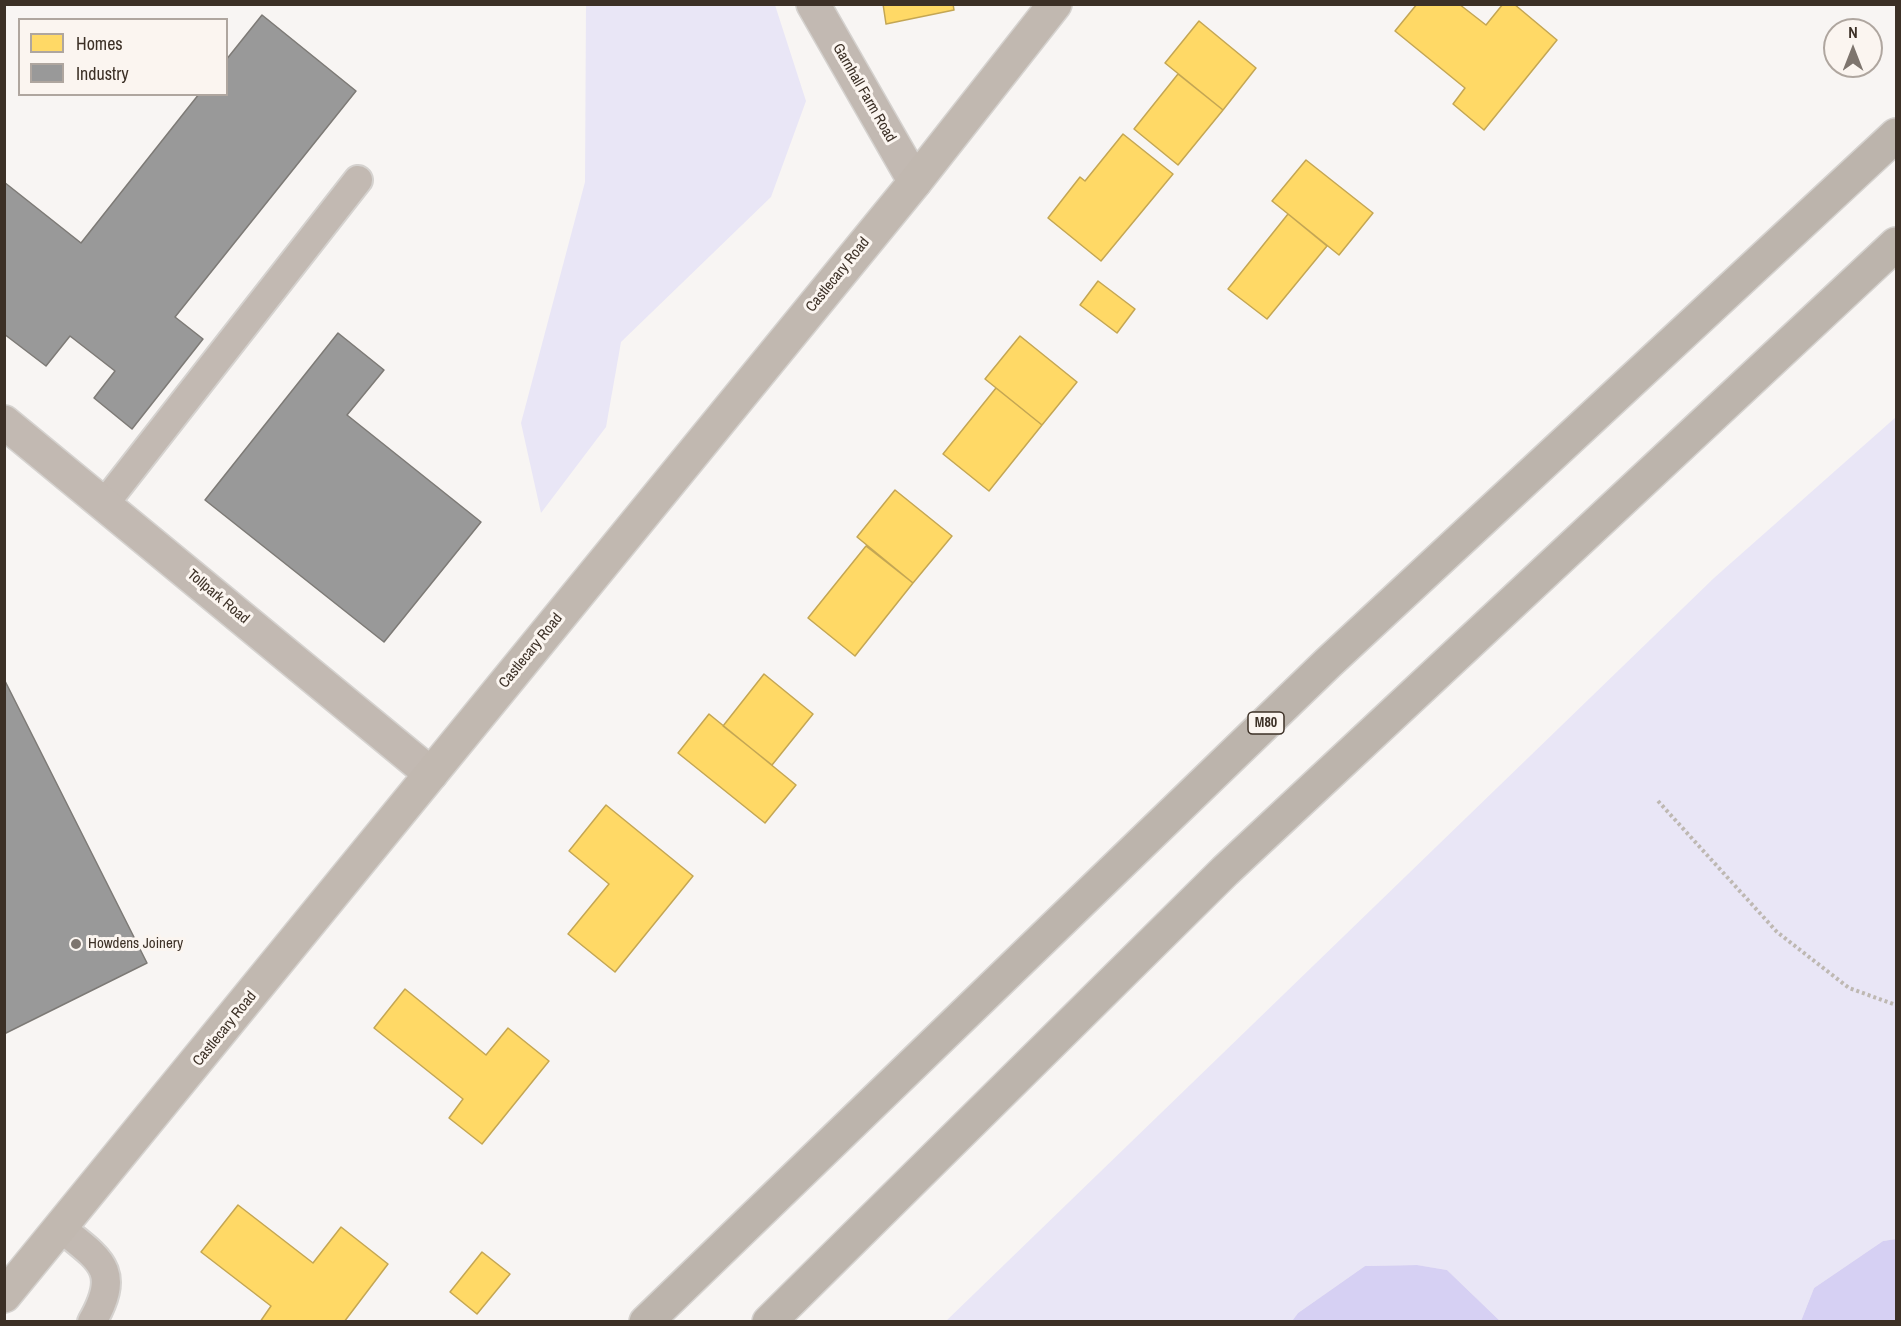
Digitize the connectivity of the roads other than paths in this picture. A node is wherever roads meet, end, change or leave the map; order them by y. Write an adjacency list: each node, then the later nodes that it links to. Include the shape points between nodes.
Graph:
1 (813, 4): 5 (street, Garnhall Farm Road)
2 (1055, 4): 5 (main road, Castlecary Road)
3 (1896, 135): 13 (highway, M80, via 1328,663)
4 (358, 180): 8 (lane)
5 (915, 182): 9 (main road, Castlecary Road)
6 (1896, 244): 14 (highway, via 1225,871)
7 (4, 422): 8 (street, Tollpark Road)
8 (105, 503): 9 (street, Tollpark Road)
9 (431, 774): 10 (main road, Castlecary Road)
10 (62, 1229): 11 (main road, Castlecary Road); 12 (lane, via 104,1266 105,1300)
11 (4, 1296)
12 (92, 1322)
13 (646, 1322)
14 (769, 1322)

